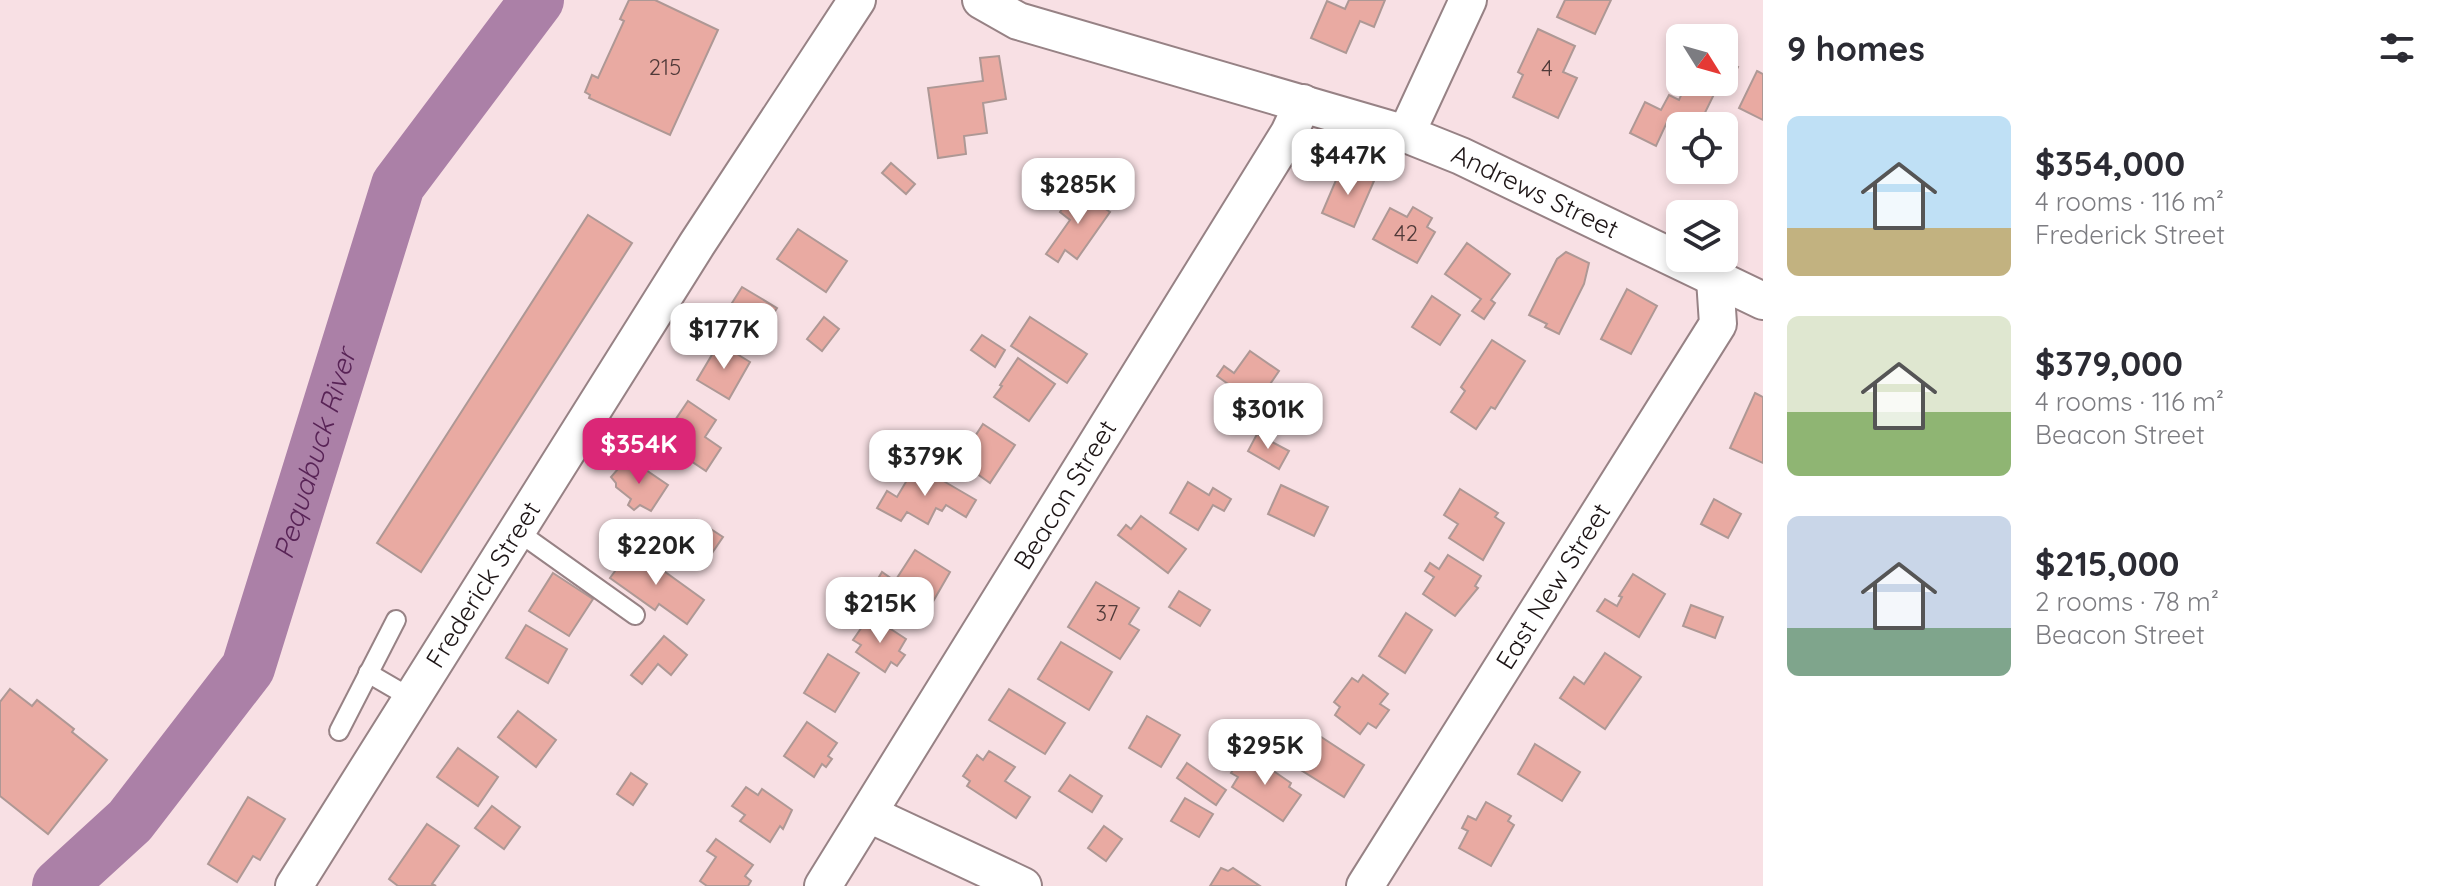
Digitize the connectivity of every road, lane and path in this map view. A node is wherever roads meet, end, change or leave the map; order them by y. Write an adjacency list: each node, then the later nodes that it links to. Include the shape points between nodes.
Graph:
1 (857, 0): 8 (street, Frederick Street)
2 (981, 0): 4 (street, Andrews Street, via 1018,21)
3 (1468, 0): 5 (street)
4 (1303, 103): 5 (street, Andrews Street); 14 (street, Beacon Street)
5 (1406, 134): 6 (street, Andrews Street)
6 (1715, 279): 7 (street, Andrews Street); 18 (street, East New Street, via 1718,324)
7 (1763, 301)
8 (517, 531): 9 (lane); 12 (street, Frederick Street)
9 (635, 615)
10 (396, 620): 11 (lane)
11 (368, 673): 12 (lane); 13 (lane)
12 (411, 698): 15 (street, Frederick Street)
13 (339, 731)
14 (869, 814): 16 (street, Beacon Street); 17 (street)
15 (294, 886)
16 (823, 886)
17 (1023, 886)
18 (1365, 886)

